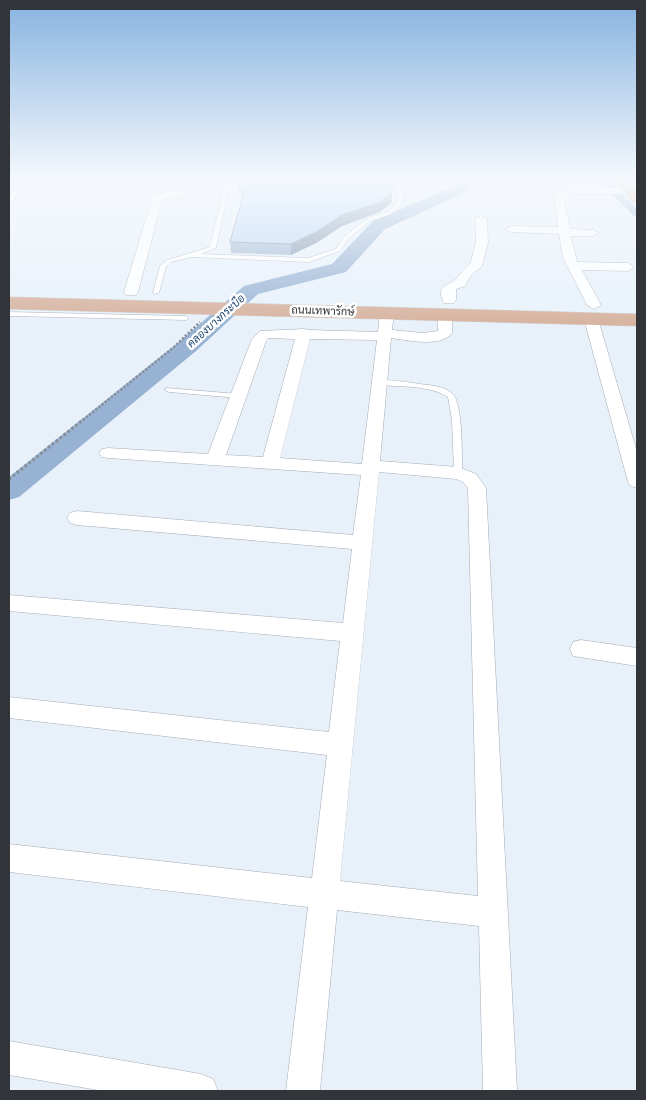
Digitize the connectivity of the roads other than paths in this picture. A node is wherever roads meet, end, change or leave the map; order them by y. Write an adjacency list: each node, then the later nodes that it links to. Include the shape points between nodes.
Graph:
1 (149, 229): 12 (street)
2 (217, 229): 8 (lane, via 213,248)
3 (357, 229): 8 (lane, via 338,250 299,261)
4 (481, 229): 17 (street, via 482,243 476,266 460,282 449,287)
5 (520, 229): 6 (street)
6 (565, 231): 7 (street); 9 (street)
7 (593, 233)
8 (192, 255): 13 (lane, via 169,261 163,266)
9 (573, 266): 10 (street); 18 (street)
10 (628, 267)
11 (9, 289): 12 (main road, ถนนเทพารักษ์)
12 (132, 292): 13 (main road, ถนนเทพารักษ์)
13 (156, 293): 15 (main road, ถนนเทพารักษ์, via 232,295)
14 (9, 303): 19 (main road, ถนนเทพารักษ์)
15 (261, 303): 17 (main road, ถนนเทพารักษ์); 19 (main road, ถนนเทพารักษ์); 22 (main road, ถนนเทพารักษ์)
16 (637, 306): 18 (main road, ถนนเทพารักษ์)
17 (447, 307): 18 (main road, ถนนเทพารักษ์); 22 (main road, ถนนเทพารักษ์)
18 (592, 312): 21 (main road, ถนนเทพารักษ์); 27 (street)
19 (184, 313): 20 (lane)
20 (9, 314)
21 (637, 320)
22 (384, 327): 23 (street); 24 (street)
23 (304, 334): 26 (street, via 265,334 259,339); 30 (street)
24 (379, 383): 31 (street); 32 (lane, via 435,389 452,397)
25 (168, 390): 26 (lane)
26 (238, 396): 29 (street)
27 (632, 445): 33 (street)
28 (108, 453): 29 (street)
29 (215, 460): 30 (street)
30 (270, 464): 31 (street)
31 (371, 468): 32 (street); 35 (street)
32 (458, 473): 44 (street, via 468,476 477,488)
33 (637, 482)
34 (77, 518): 35 (street)
35 (363, 543): 37 (street)
36 (9, 603): 37 (street)
37 (353, 633): 41 (street)
38 (581, 649): 39 (street)
39 (637, 657)
40 (9, 707): 41 (street)
41 (341, 745): 43 (street)
42 (9, 858): 43 (street)
43 (325, 895): 44 (street); 47 (street)
44 (493, 913): 48 (street)
45 (9, 1058): 46 (street)
46 (201, 1091)
47 (304, 1091)
48 (500, 1091)

